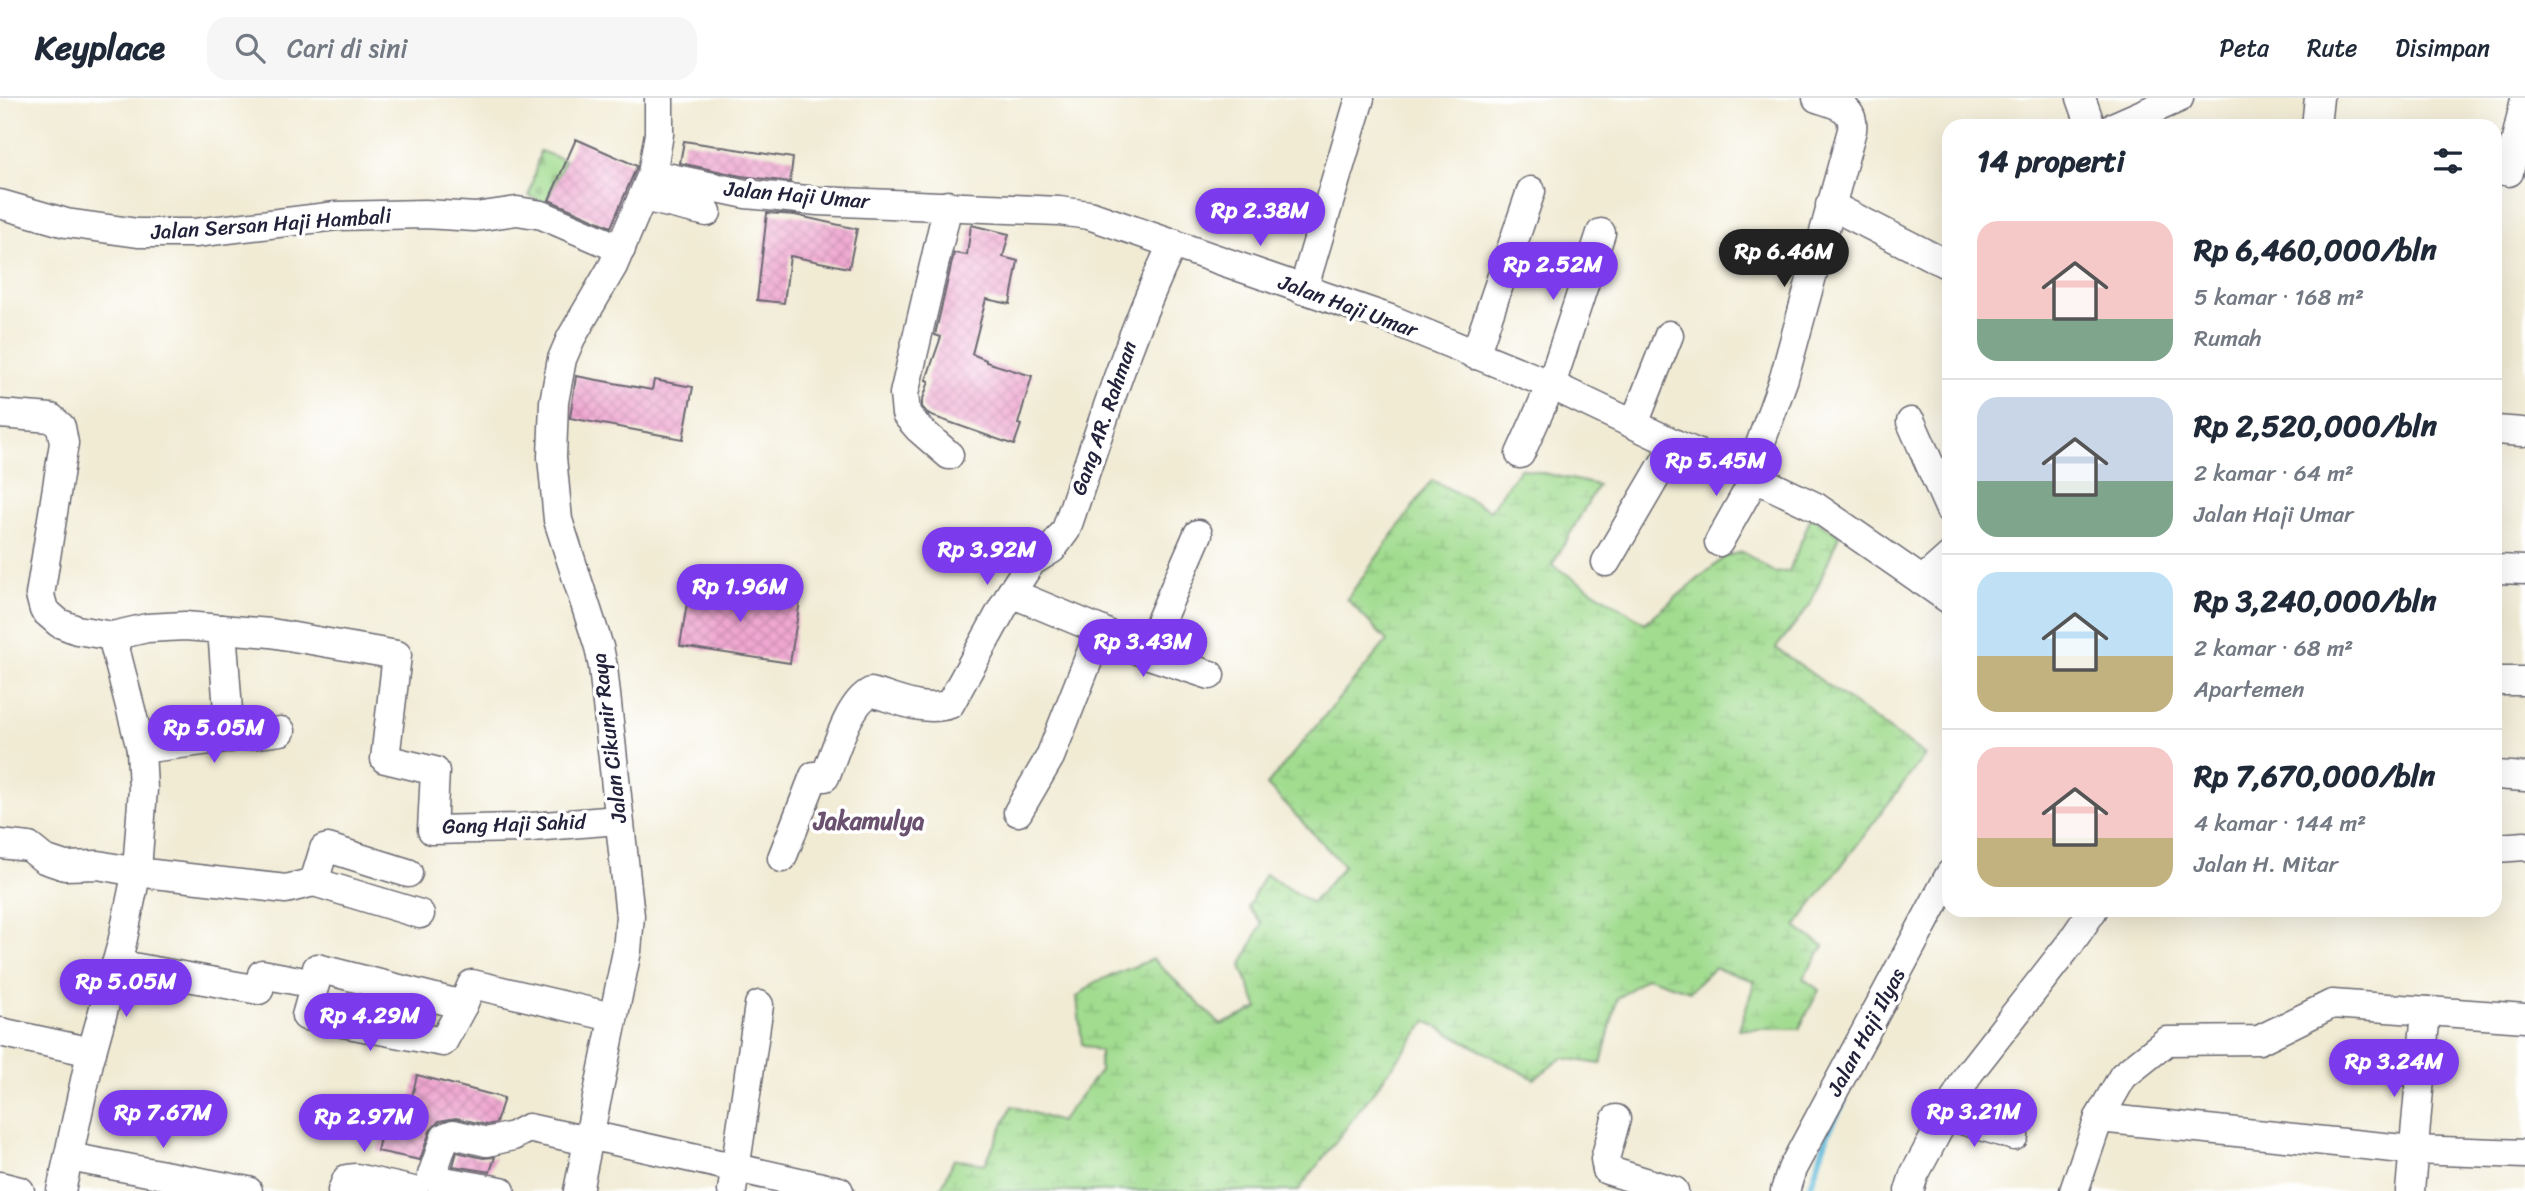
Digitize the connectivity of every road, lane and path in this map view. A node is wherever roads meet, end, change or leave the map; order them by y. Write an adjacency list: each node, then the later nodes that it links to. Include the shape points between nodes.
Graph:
1 (659, 98): 12 (street, Jalan Cikunir Raya, via 659,134)
2 (1360, 98): 22 (street)
3 (1817, 98): 16 (street, via 1849,111 1853,120)
4 (2081, 98): 8 (street)
5 (2179, 98): 9 (street)
6 (2319, 98): 10 (street)
7 (2525, 100): 11 (street)
8 (2088, 119)
9 (2131, 119)
10 (2317, 119)
11 (2510, 172)
12 (647, 185): 15 (street, Jalan Haji Umar, via 746,194 826,210); 17 (street); 20 (street, Jalan Cikunir Raya)
13 (1531, 191): 24 (street)
14 (0, 204): 20 (street, Jalan Sersan Haji Hambali, via 66,223 149,233 195,233 336,215 475,218 517,211 542,215)
15 (948, 205): 19 (street, Jalan Haji Umar, via 1089,215); 31 (street, via 904,394 906,414)
16 (1830, 205): 21 (street); 32 (street, via 1814,274)
17 (707, 212)
18 (1601, 233): 25 (street)
19 (1173, 243): 22 (street, Jalan Haji Umar); 41 (street, Gang AR. Rahman, via 1138,322 1066,530 1052,549 1031,562)
20 (621, 249): 56 (street, Jalan Cikunir Raya, via 562,359 554,402 552,457 558,520 603,667)
21 (1942, 262)
22 (1303, 290): 24 (street, Jalan Haji Umar, via 1390,319)
23 (1669, 335): 28 (street)
24 (1475, 355): 25 (street, Jalan Haji Umar)
25 (1551, 385): 28 (street, Jalan Haji Umar); 30 (street)
26 (0, 414): 45 (street, via 51,418 61,427 64,443 40,595 44,610 59,623)
27 (1910, 422): 33 (street)
28 (1634, 424): 29 (street, Jalan Haji Umar)
29 (1675, 444): 32 (street, Jalan Haji Umar); 36 (street)
30 (1520, 454)
31 (949, 455)
32 (1752, 477): 35 (street); 40 (street, Jalan Haji Umar, via 1816,508)
33 (1942, 492)
34 (1198, 534): 46 (street)
35 (1719, 542)
36 (1606, 562)
37 (1942, 563): 40 (street)
38 (2502, 569): 39 (street)
39 (2525, 570)
40 (1922, 581): 42 (street, Jalan Haji Umar)
41 (1012, 593): 44 (street); 60 (street, Gang AR. Rahman, via 950,704 927,708 871,692 863,696 849,717 825,776 814,776)
42 (1942, 595)
43 (222, 629): 45 (street, via 147,628); 51 (street); 56 (street, Gang Haji Sahid, via 397,655 385,759 435,771 432,830)
44 (1100, 629): 46 (street); 55 (street, via 1050,757)
45 (112, 636): 52 (street)
46 (1146, 654): 47 (street)
47 (1210, 675)
48 (2502, 681): 49 (street)
49 (2525, 681)
50 (281, 731): 51 (street)
51 (230, 738): 52 (street)
52 (141, 749): 61 (street, via 143,789)
53 (2502, 775): 54 (street)
54 (2525, 777)
55 (1018, 812)
56 (618, 820): 72 (street, Jalan Cikunir Raya, via 630,916)
57 (0, 844): 61 (street, via 29,847 57,865 98,865)
58 (2525, 846): 59 (street)
59 (2502, 848)
60 (782, 858)
61 (136, 872): 63 (street, via 286,889); 67 (street)
62 (408, 873): 63 (street, via 328,848 321,854)
63 (314, 882): 65 (street)
64 (1942, 889): 95 (street, Jalan Haji Ilyas, via 1792,1169)
65 (420, 914)
66 (2088, 917): 76 (street, via 1969,1073)
67 (116, 964): 68 (street, via 259,990 262,974); 75 (street)
68 (315, 984): 69 (street, via 317,968); 69 (street, via 306,1016 443,1042)
69 (463, 1005): 72 (street, via 472,984)
70 (759, 1005): 84 (street)
71 (2426, 1011): 73 (street); 77 (street, via 2333,1004 2259,1040 2167,1041 2123,1076); 81 (street)
72 (612, 1017): 80 (street, Jalan Cikunir Raya)
73 (2525, 1018)
74 (0, 1032): 75 (street)
75 (92, 1052): 83 (street)
76 (1947, 1115): 79 (street); 96 (street)
77 (2099, 1118): 81 (street); 97 (street)
78 (1616, 1119): 94 (street, via 1605,1159 1607,1170)
79 (2014, 1136)
80 (588, 1138): 84 (street); 91 (street, via 528,1128 487,1142 453,1134 445,1137 432,1175 438,1180); 92 (street, Jalan Cikunir Raya)
81 (2413, 1150): 82 (street); 98 (street)
82 (2525, 1154)
83 (69, 1157): 87 (street); 88 (street)
84 (734, 1179): 93 (street)
85 (0, 1186): 86 (street)
86 (20, 1191)
87 (61, 1191)
88 (248, 1191)
89 (342, 1191): 90 (street, via 347,1179 356,1178)
90 (414, 1191)
91 (502, 1191)
92 (578, 1191)
93 (839, 1191)
94 (1674, 1191)
95 (1785, 1191)
96 (1909, 1191)
97 (2074, 1191)
98 (2410, 1191)

